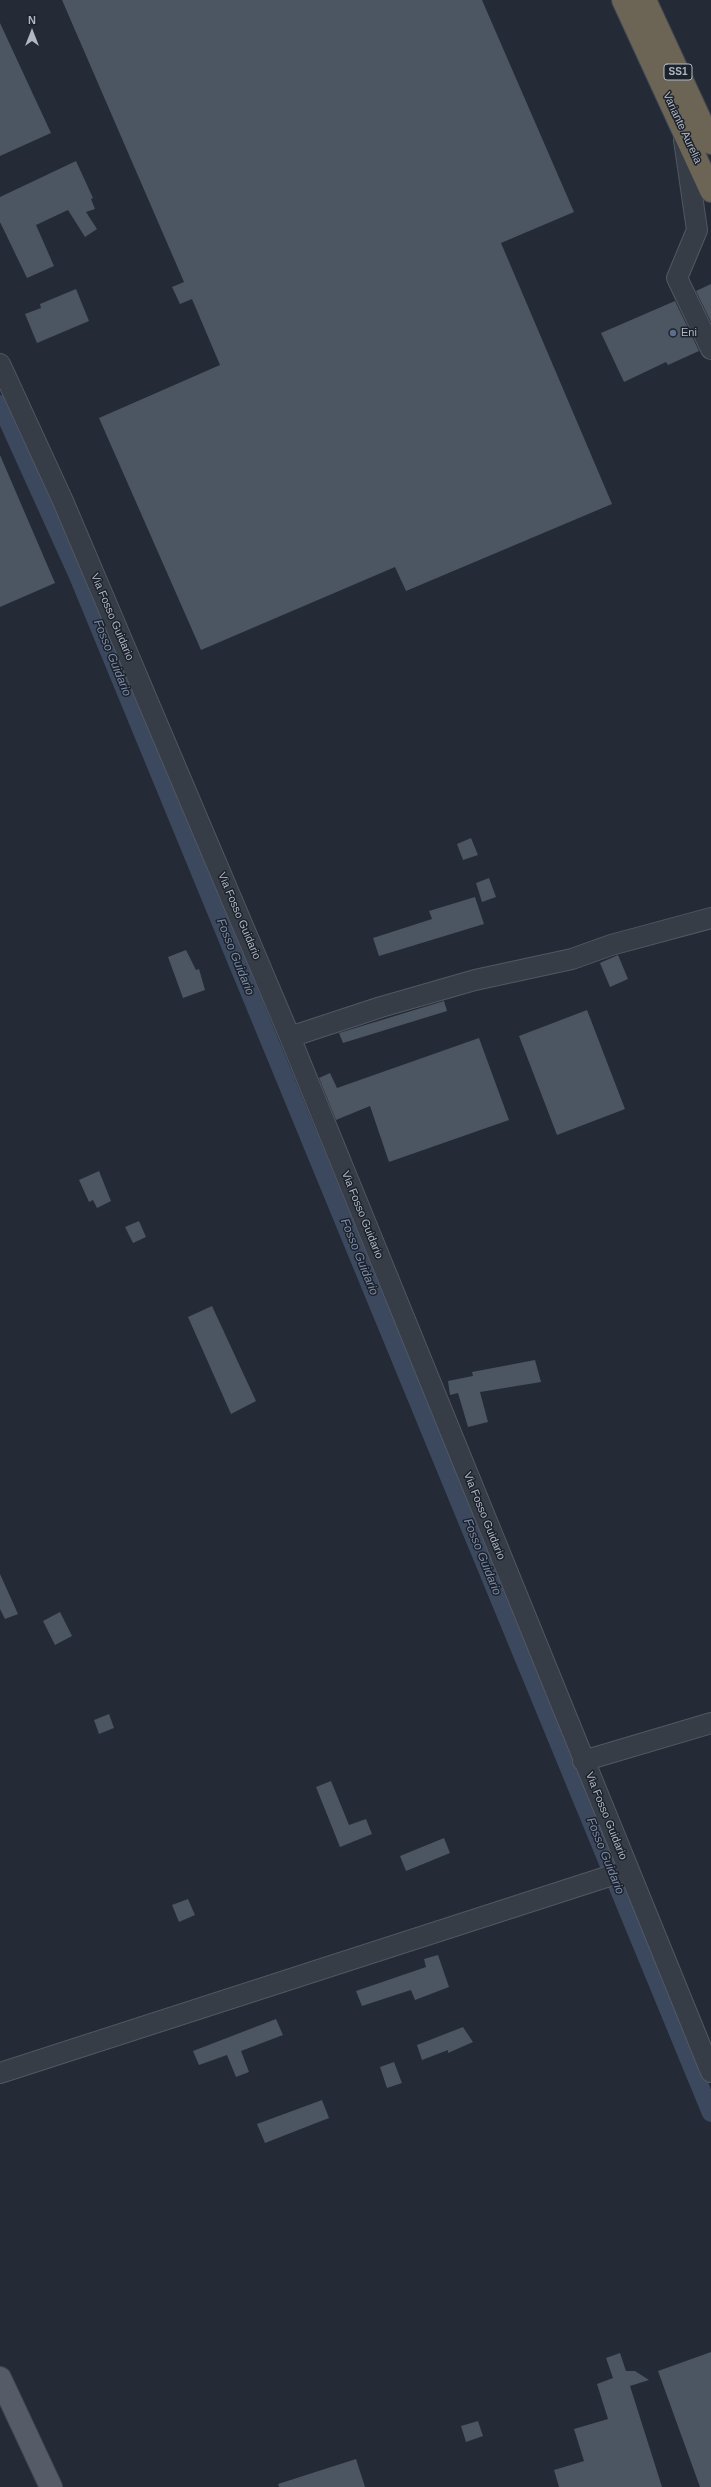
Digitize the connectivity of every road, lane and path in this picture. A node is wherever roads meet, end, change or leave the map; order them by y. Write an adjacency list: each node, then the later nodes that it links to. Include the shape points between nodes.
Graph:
1 (623, 0): 3 (highway, Variante Aurelia / SS1)
2 (645, 0): 4 (highway, Variante Aurelia / SS1)
3 (683, 132): 5 (highway, Variante Aurelia / SS1); 6 (street, via 697,230 677,278)
4 (711, 143)
5 (711, 191)
6 (711, 349)
7 (0, 364): 9 (street, Via Fosso Guidario, via 63,501)
8 (711, 918): 9 (street, via 611,945 572,959 475,980 381,1006)
9 (290, 1037): 11 (street, Via Fosso Guidario)
10 (711, 1723): 11 (street)
11 (583, 1761): 12 (street, Via Fosso Guidario)
12 (619, 1873): 13 (street, Via Fosso Guidario); 14 (street)
13 (711, 2072)
14 (0, 2073)
15 (0, 2378): 16 (main road)
16 (51, 2487)

